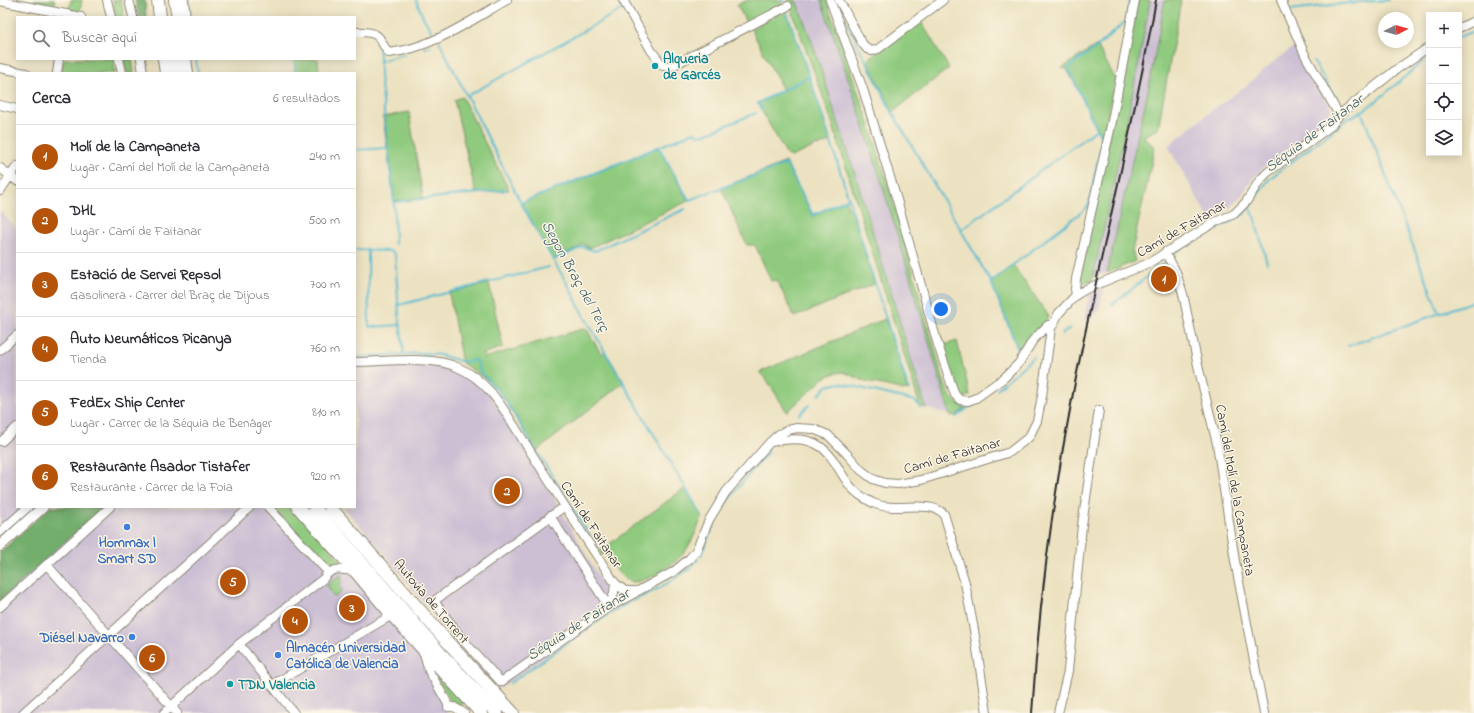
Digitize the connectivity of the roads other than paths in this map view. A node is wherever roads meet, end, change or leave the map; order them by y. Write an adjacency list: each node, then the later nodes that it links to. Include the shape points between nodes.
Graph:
1 (107, 0): 18 (street)
2 (129, 0): 19 (street)
3 (152, 0): 20 (highway)
4 (158, 0): 21 (highway)
5 (170, 0): 22 (highway)
6 (175, 0): 23 (highway)
7 (184, 0): 24 (street)
8 (507, 0): 27 (street, via 432,42 404,51 389,53 378,37 370,32)
9 (622, 0): 16 (street, via 663,66 672,66)
10 (830, 0): 53 (street, via 863,89 955,395 960,400 976,398 996,384 1019,363 1037,334 1048,325)
11 (839, 0): 12 (street, via 862,43 872,51)
12 (943, 0)
13 (1135, 0): 52 (street, via 1112,121 1076,279)
14 (1281, 0): 47 (street, via 1305,55)
15 (0, 1): 17 (street)
16 (788, 6)
17 (69, 16)
18 (111, 16)
19 (133, 16)
20 (153, 16)
21 (160, 16)
22 (171, 16)
23 (178, 16)
24 (186, 16)
25 (1474, 21): 26 (street)
26 (1462, 27)
27 (356, 32)
28 (1426, 48): 47 (street, Camí de Faitanar)
29 (59, 60): 38 (street)
30 (119, 60): 39 (street)
31 (141, 60): 40 (street)
32 (156, 60): 41 (highway)
33 (164, 60): 42 (highway)
34 (176, 60): 43 (highway)
35 (185, 60): 44 (highway)
36 (0, 68): 37 (street)
37 (21, 72)
38 (56, 72)
39 (122, 72)
40 (143, 72)
41 (158, 72)
42 (166, 72)
43 (178, 72)
44 (188, 72)
45 (0, 106): 46 (street)
46 (16, 109)
47 (1339, 115): 51 (street, Camí de Faitanar, via 1331,126 1268,172 1234,214)
48 (0, 168): 49 (street)
49 (14, 178): 50 (street)
50 (0, 191)
51 (1165, 252): 52 (street, Camí de Faitanar, via 1149,263); 99 (street, Camí del Molí de la Campaneta, via 1176,272 1183,294 1217,444 1235,561)
52 (1076, 295): 53 (street, Camí de Faitanar, via 1059,313)
53 (1053, 325): 60 (street, Camí de Faitanar, via 1048,344 1038,421 1029,437 1010,452 921,480 898,484 873,479 828,435 813,429 788,430)
54 (16, 336): 55 (street)
55 (0, 350)
56 (356, 362): 61 (street, Camí de Faitanar, via 428,361 448,364 473,375 501,404)
57 (1100, 410): 98 (street, via 1082,525 1068,671)
58 (16, 428): 59 (street)
59 (0, 441)
60 (770, 442): 78 (street, Camí de Faitanar, via 726,492 689,559 673,572); 97 (street, via 805,440 818,444 852,488 874,503 893,508 932,507 944,514 965,583)
61 (565, 506): 71 (street); 77 (street, Camí de Faitanar)
62 (27, 508): 72 (street)
63 (42, 508): 73 (main road)
64 (109, 508): 74 (street)
65 (249, 508): 82 (street)
66 (269, 508): 75 (street)
67 (299, 508): 76 (highway)
68 (315, 508): 95 (highway, Autovia de Torrent, via 440,653)
69 (331, 508): 83 (highway, Autovia de Torrent)
70 (341, 508): 83 (highway)
71 (550, 516): 80 (street); 80 (street, via 434,601 462,640 501,682)
72 (2, 529)
73 (0, 546)
74 (47, 565): 79 (street); 82 (street)
75 (328, 572): 76 (street, via 336,569); 84 (street, via 324,579)
76 (356, 572): 81 (highway)
77 (615, 583): 78 (street, Camí de Faitanar, via 625,591); 80 (street)
78 (638, 591): 80 (street)
79 (0, 607)
80 (609, 607)
81 (392, 615): 85 (highway); 86 (street)
82 (109, 635): 87 (street); 89 (street)
83 (443, 637): 96 (highway, Autovia de Torrent)
84 (239, 644): 86 (street); 87 (street)
85 (422, 647): 88 (street, via 429,671 448,704); 94 (highway)
86 (272, 685): 92 (street)
87 (171, 706): 90 (street); 91 (street)
88 (448, 710): 93 (street, via 454,707)
89 (23, 713)
90 (164, 713)
91 (177, 713)
92 (294, 713)
93 (464, 713)
94 (481, 713)
95 (497, 713)
96 (513, 713)
97 (987, 713)
98 (1058, 713)
99 (1264, 713)

